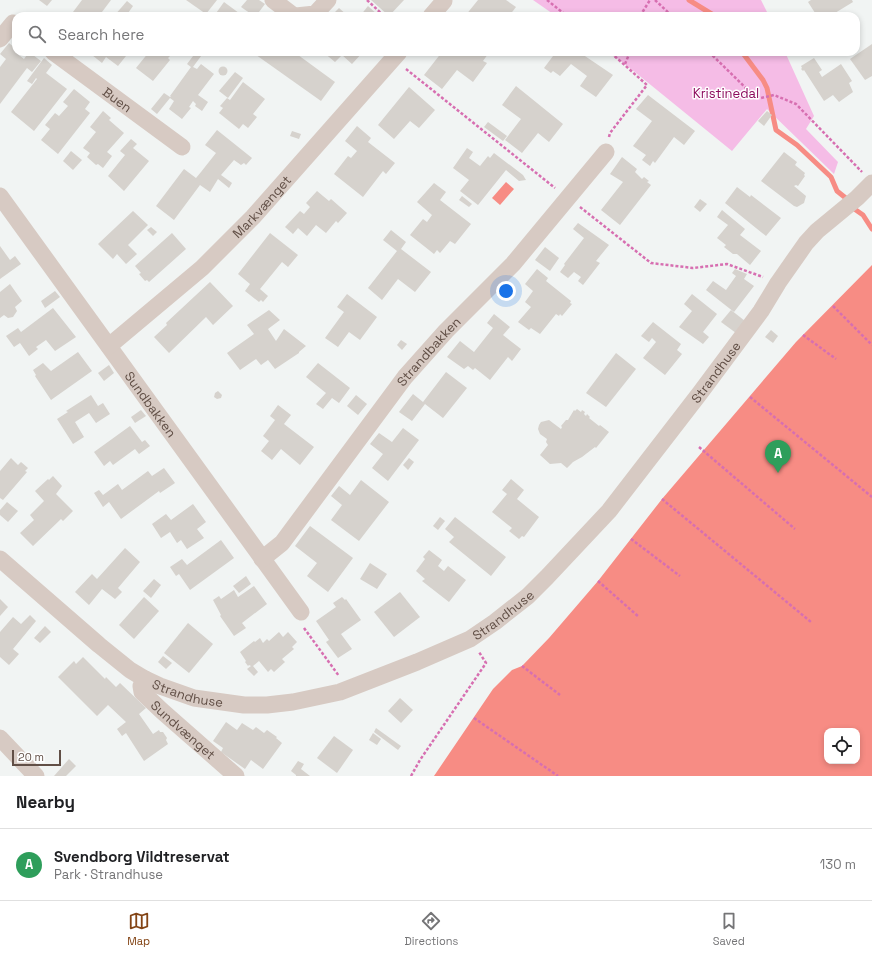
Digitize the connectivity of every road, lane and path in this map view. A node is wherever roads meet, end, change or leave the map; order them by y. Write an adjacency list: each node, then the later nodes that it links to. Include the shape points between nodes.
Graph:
1 (273, 0): 8 (street)
2 (328, 0): 9 (street)
3 (366, 0): 10 (path)
4 (547, 0): 12 (path)
5 (650, 0): 13 (path)
6 (655, 0): 14 (path)
7 (444, 1): 11 (street)
8 (290, 12)
9 (317, 12)
10 (380, 12)
11 (434, 12)
12 (562, 12)
13 (642, 12)
14 (668, 12)
15 (12, 24): 16 (street)
16 (0, 39)
17 (58, 56): 23 (street, Buen)
18 (395, 56): 30 (street, Markvænget, via 248,222 202,268)
19 (615, 56): 22 (path)
20 (628, 56): 22 (path)
21 (713, 56): 25 (path, via 751,93 761,98 774,95 796,104)
22 (625, 64): 24 (path, via 647,85 610,133)
23 (182, 147)
24 (606, 152): 40 (street, Strandbakken, via 513,264 405,377 282,543)
25 (869, 180): 46 (street, Strandhuse, via 857,198 806,243 761,311 608,511 528,596)
26 (0, 196): 27 (street, Sundbakken)
27 (6, 218): 30 (street, Sundbakken)
28 (833, 306): 31 (path)
29 (803, 335): 32 (path)
30 (108, 346): 40 (street, Sundbakken)
31 (872, 346)
32 (836, 359)
33 (750, 397): 35 (path)
34 (699, 447): 37 (path)
35 (872, 497)
36 (662, 499): 45 (path)
37 (795, 529)
38 (631, 539): 41 (path)
39 (0, 559): 48 (street, Strandhuse, via 115,659)
40 (262, 559): 43 (street, Sundbakken)
41 (680, 576)
42 (598, 581): 44 (path)
43 (301, 612): 49 (path, via 301,624)
44 (639, 617)
45 (811, 622)
46 (470, 639): 49 (street, Strandhuse); 55 (path, via 486,663)
47 (522, 666): 50 (path)
48 (145, 679): 49 (street, Strandhuse, via 194,698 244,705 267,705 318,698); 54 (street, Sundvænget, via 141,686 142,692)
49 (348, 688)
50 (560, 695)
51 (474, 718): 56 (path)
52 (0, 738): 53 (street)
53 (36, 776)
54 (236, 776)
55 (411, 776)
56 (558, 776)

